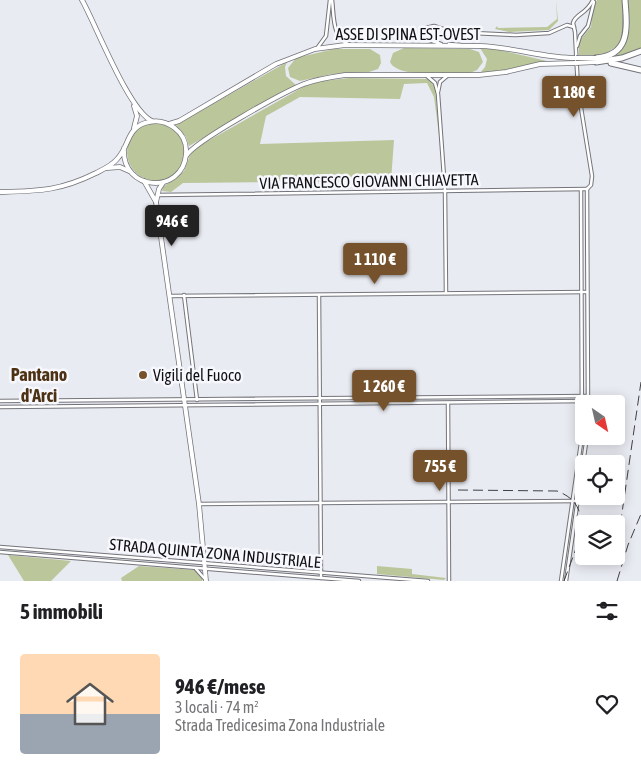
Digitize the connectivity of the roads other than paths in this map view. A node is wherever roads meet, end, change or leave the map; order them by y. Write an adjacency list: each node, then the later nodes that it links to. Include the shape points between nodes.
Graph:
1 (82, 0): 20 (main road)
2 (331, 0): 9 (street, via 339,37); 11 (street, via 326,39)
3 (593, 0): 5 (street); 6 (street)
4 (626, 0): 15 (highway, via 627,31 623,43 611,55)
5 (581, 15): 6 (street); 7 (street, via 574,19)
6 (588, 21): 8 (street)
7 (574, 28): 8 (street); 10 (street, via 567,25 549,33 516,35 452,32 434,26 425,30 428,41); 12 (street)
8 (584, 30): 12 (street)
9 (357, 46): 10 (main road, ASSE DI SPINA EST-OVEST); 11 (main road, ASSE DI SPINA EST-OVEST)
10 (468, 46): 14 (main road, ASSE DI SPINA EST-OVEST, via 496,47 547,58)
11 (315, 49): 22 (main road, ASSE DI SPINA EST-OVEST, via 276,64 179,121)
12 (576, 50): 30 (street, via 580,104 592,176)
13 (641, 51): 15 (highway, via 622,58)
14 (576, 60): 15 (main road, bridge); 18 (main road, via 494,74)
15 (596, 60): 16 (highway)
16 (641, 70)
17 (425, 75): 18 (main road); 19 (street, via 435,83); 25 (main road, via 345,75 312,81 199,143)
18 (451, 75): 19 (street, via 440,82)
19 (438, 94): 32 (street)
20 (132, 101): 21 (main road); 23 (main road, via 137,116)
21 (152, 121): 22 (main road); 23 (main road)
22 (168, 124): 25 (main road, via 183,137)
23 (134, 130): 24 (main road)
24 (124, 148): 26 (main road, via 116,161); 27 (main road, via 125,160)
25 (186, 156): 29 (main road, via 179,172)
26 (102, 170): 27 (main road, via 120,167); 33 (main road, via 61,188)
27 (132, 173): 28 (main road)
28 (144, 181): 29 (main road); 35 (main road)
29 (166, 181): 34 (main road)
30 (587, 189): 31 (street, VIA FRANCESCO GIOVANNI CHIAVETTA); 37 (street)
31 (581, 190): 32 (street, VIA FRANCESCO GIOVANNI CHIAVETTA); 36 (street)
32 (445, 191): 34 (street, VIA FRANCESCO GIOVANNI CHIAVETTA); 38 (street)
33 (0, 192)
34 (157, 195): 35 (main road)
35 (156, 202): 40 (main road)
36 (582, 292): 37 (street); 38 (street); 42 (street)
37 (587, 292): 43 (street)
38 (446, 293): 39 (street)
39 (319, 294): 41 (street); 53 (street)
40 (168, 296): 41 (street); 55 (main road)
41 (184, 296): 56 (street)
42 (583, 349): 43 (street); 44 (street)
43 (588, 349): 45 (street)
44 (583, 372): 45 (street); 46 (street)
45 (588, 372): 47 (street)
46 (583, 395)
47 (588, 395)
48 (538, 396): 49 (street); 52 (street); 59 (street)
49 (568, 396): 50 (street); 60 (street)
50 (575, 396)
51 (448, 397): 52 (street); 54 (street); 63 (street)
52 (465, 397): 64 (street)
53 (320, 398): 54 (street); 57 (street); 65 (street)
54 (378, 398): 66 (street)
55 (183, 400): 56 (street); 58 (street); 67 (main road)
56 (197, 400): 57 (street)
57 (231, 400): 68 (street)
58 (61, 401): 62 (street); 69 (street)
59 (538, 401): 60 (street); 64 (street)
60 (568, 401): 61 (street)
61 (575, 401)
62 (0, 402)
63 (448, 402): 64 (street); 66 (street); 73 (street)
64 (465, 402)
65 (320, 403): 66 (street); 68 (street); 75 (street)
66 (377, 403)
67 (184, 405): 68 (street); 69 (street); 74 (main road)
68 (231, 405)
69 (61, 406): 70 (street)
70 (0, 407)
71 (575, 486): 72 (street)
72 (573, 501): 73 (street); 76 (street)
73 (448, 502): 75 (street); 92 (street)
74 (199, 504): 75 (street); 82 (main road)
75 (321, 504): 85 (street)
76 (570, 520): 77 (street); 78 (street)
77 (575, 521): 79 (street)
78 (568, 531): 79 (street); 93 (street)
79 (573, 531): 94 (street)
80 (0, 547): 82 (street, STRADA QUINTA ZONA INDUSTRIALE)
81 (0, 552): 83 (street, STRADA QUINTA ZONA INDUSTRIALE)
82 (206, 563): 84 (main road); 85 (street, STRADA QUINTA ZONA INDUSTRIALE)
83 (193, 568): 84 (street, STRADA QUINTA ZONA INDUSTRIALE); 89 (street)
84 (206, 568): 87 (street, STRADA QUINTA ZONA INDUSTRIALE); 89 (main road)
85 (321, 572): 86 (street, STRADA QUINTA ZONA INDUSTRIALE); 87 (street)
86 (342, 574): 88 (street); 91 (street, STRADA QUINTA ZONA INDUSTRIALE)
87 (321, 578): 88 (street, STRADA QUINTA ZONA INDUSTRIALE)
88 (342, 580): 90 (street, STRADA QUINTA ZONA INDUSTRIALE)
89 (206, 581)
90 (359, 581)
91 (428, 581)
92 (449, 581)
93 (561, 581)
94 (566, 581)

